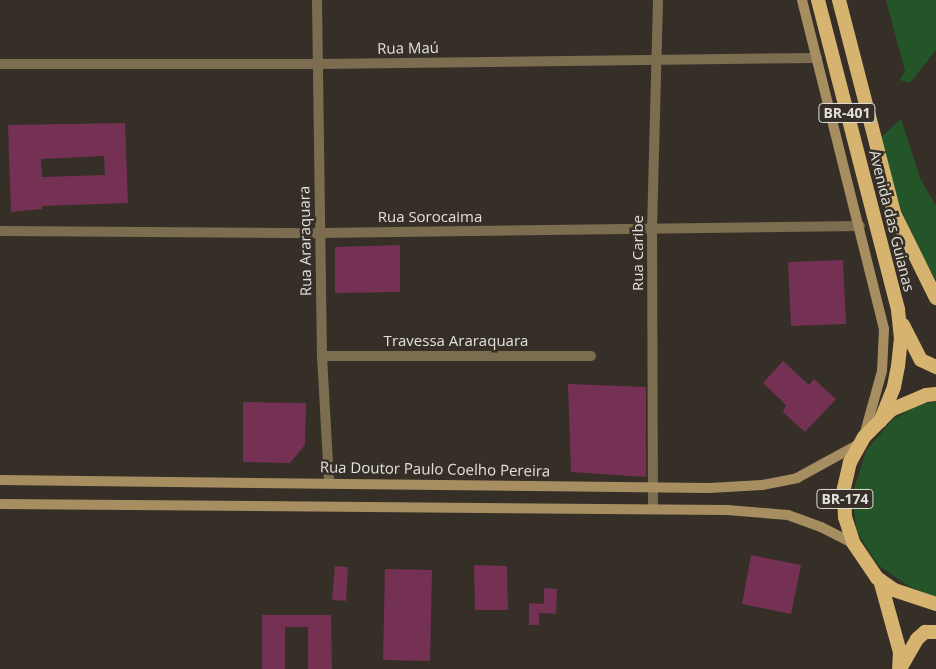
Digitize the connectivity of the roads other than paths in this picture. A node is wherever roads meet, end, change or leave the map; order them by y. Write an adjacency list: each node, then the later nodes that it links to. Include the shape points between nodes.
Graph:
1 (317, 0): 9 (street, Rua Araraquara)
2 (658, 0): 6 (street, Rua Caribe)
3 (802, 0): 7 (main road)
4 (818, 0): 15 (highway, Avenida das Guianas / BR-401)
5 (839, 0): 14 (highway, Avenida das Guianas / BR-401, via 894,213)
6 (659, 58): 7 (street, Rua Maú); 9 (street, Rua Maú); 11 (street, Rua Caribe)
7 (817, 58): 10 (main road)
8 (0, 64): 9 (street, Rua Maú)
9 (319, 64): 13 (street, Rua Araraquara)
10 (860, 226): 11 (street, Rua Sorocaima); 20 (main road, via 884,329)
11 (652, 230): 13 (street, Rua Sorocaima); 24 (street, Rua Caribe)
12 (0, 231): 13 (street, Rua Sorocaima)
13 (320, 233): 16 (street, Rua Araraquara)
14 (936, 298)
15 (898, 310): 18 (highway, via 914,351 921,360); 20 (highway, Avenida das Guianas / BR-401, via 901,338 894,387)
16 (322, 356): 17 (street, Travessa Araraquara); 23 (street, Rua Araraquara)
17 (591, 356)
18 (936, 367)
19 (936, 394): 20 (highway, BR-174)
20 (875, 416): 21 (highway, BR-174)
21 (862, 440): 24 (main road, Rua Doutor Paulo Coelho Pereira, via 797,478 762,485 709,488); 27 (highway, BR-174, via 850,462 844,489 845,517)
22 (0, 480): 23 (main road, Rua Doutor Paulo Coelho Pereira)
23 (329, 482): 24 (main road, Rua Doutor Paulo Coelho Pereira)
24 (654, 486): 26 (street, Rua Caribe)
25 (0, 504): 26 (main road)
26 (653, 507): 27 (main road, via 788,515)
27 (854, 544): 28 (highway, BR-174)
28 (880, 580): 29 (highway, BR-174, via 894,590); 31 (highway, BR-174, via 900,652)
29 (936, 604)
30 (936, 632): 31 (highway, via 925,632 917,638)
31 (900, 669)

